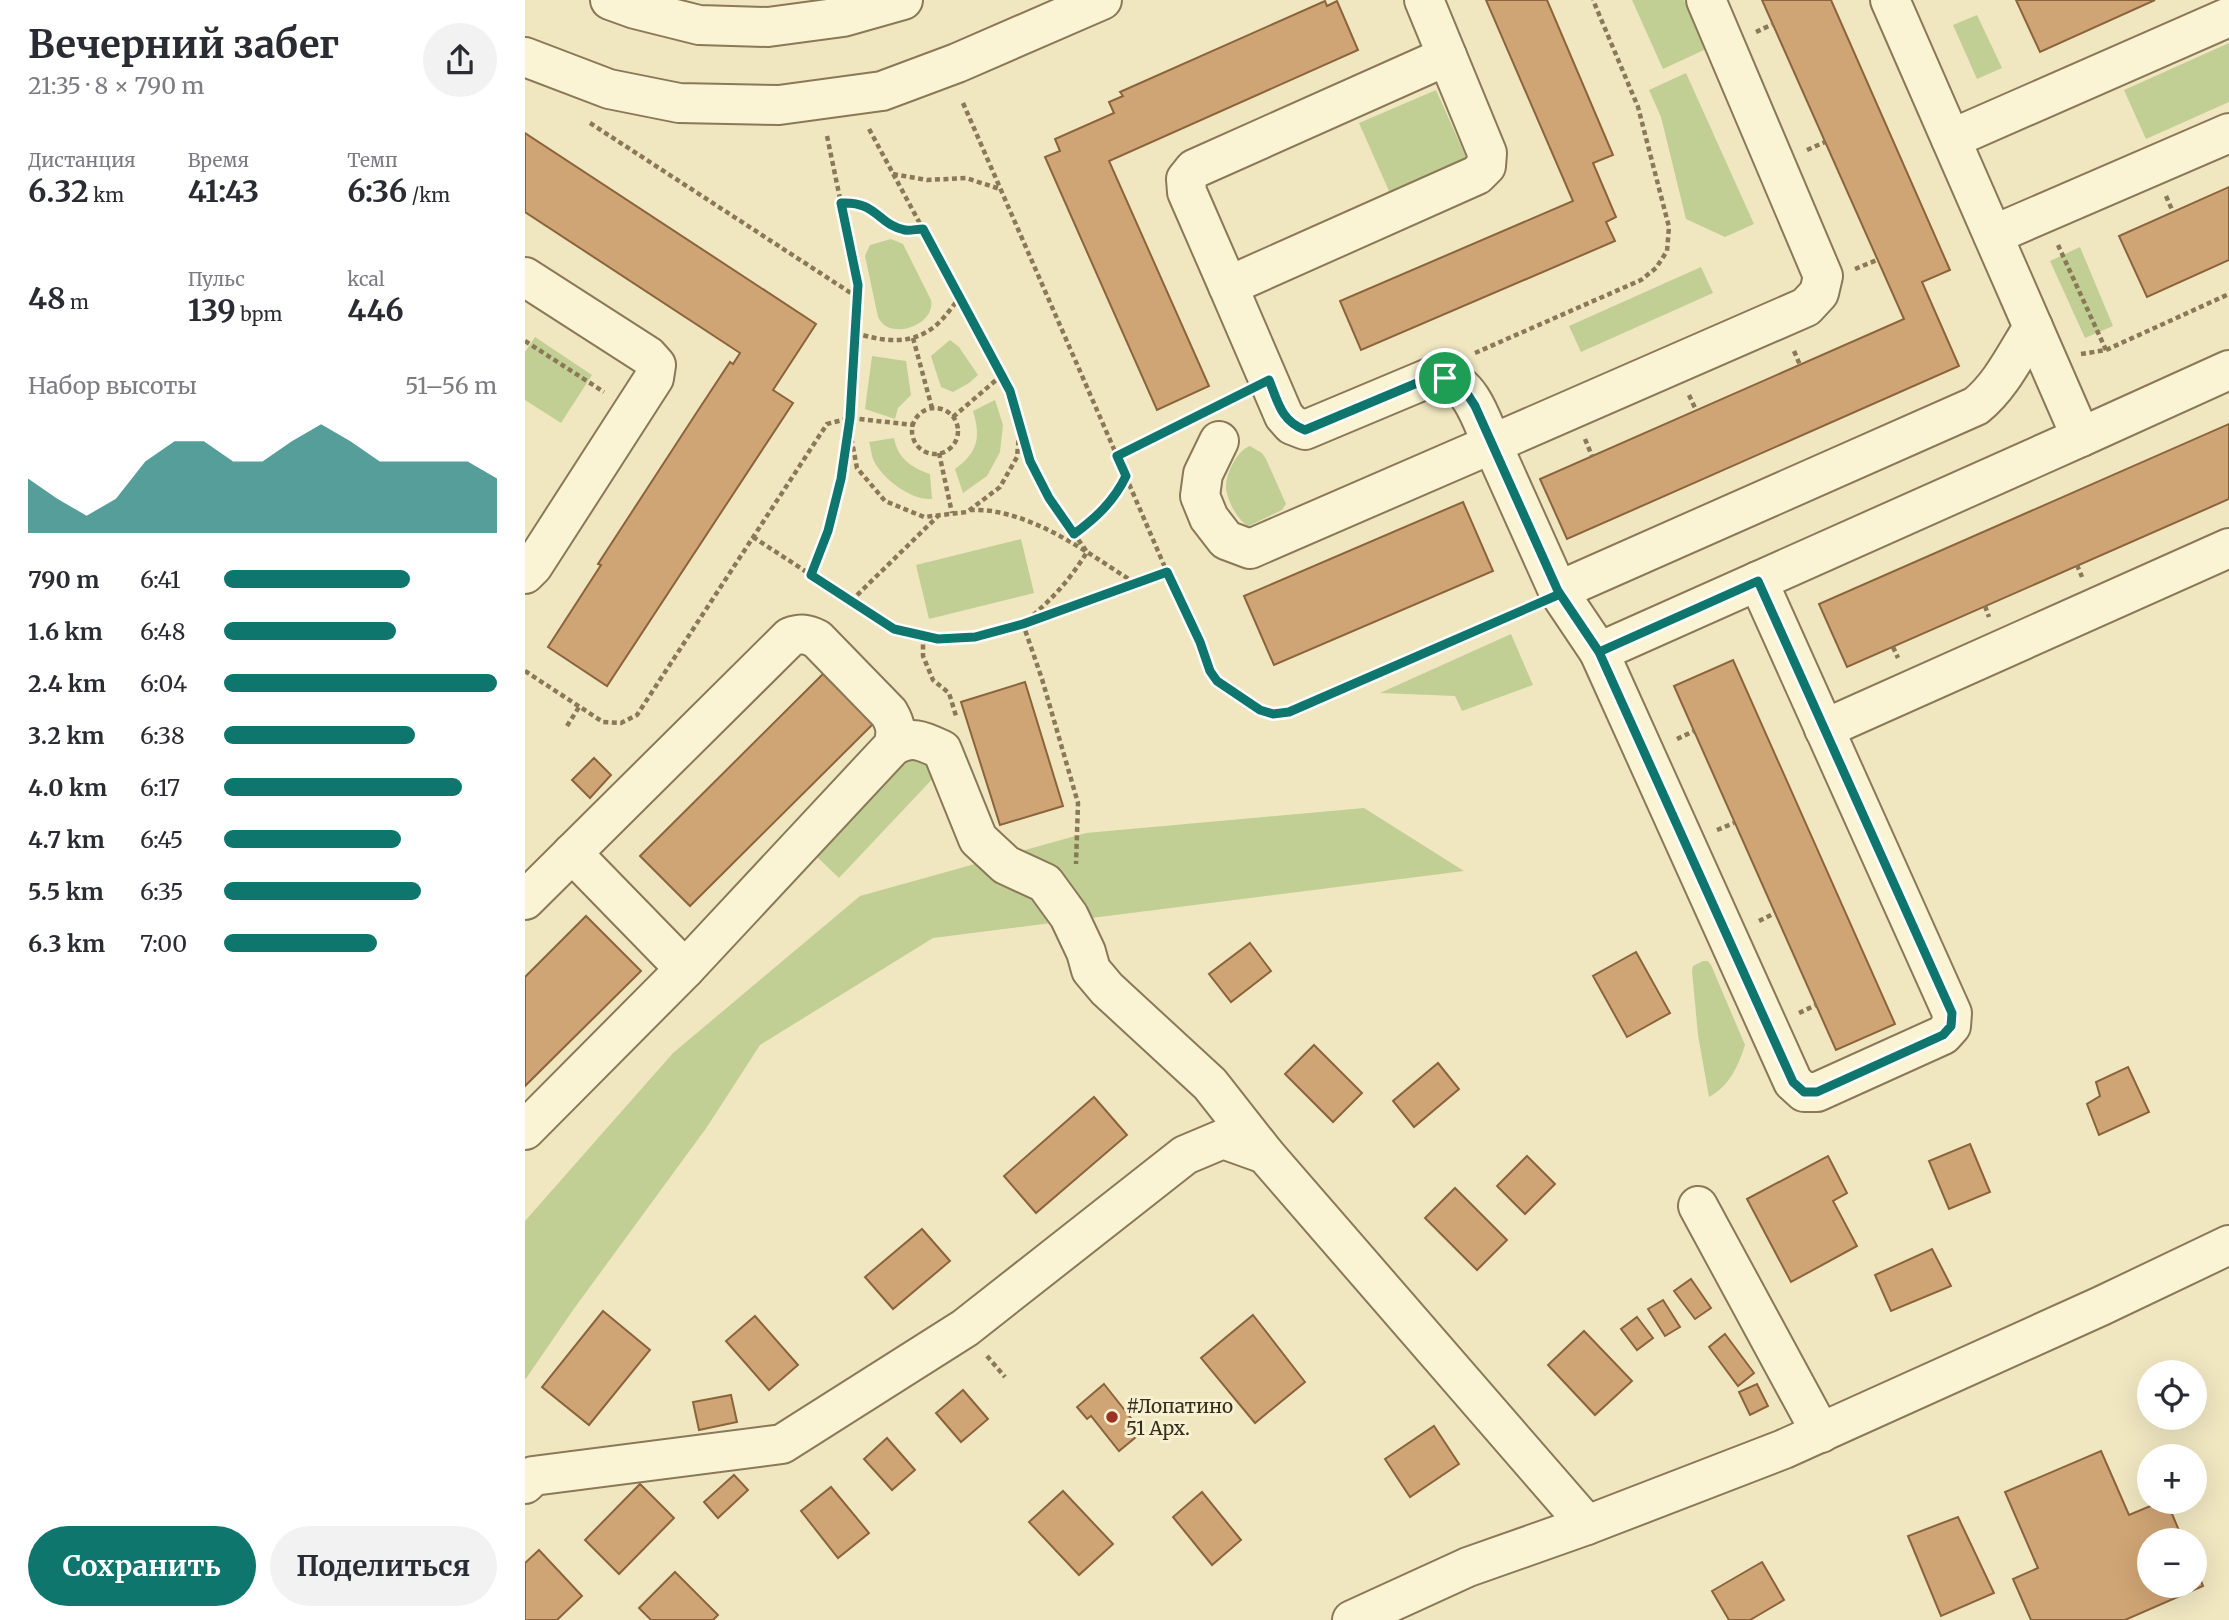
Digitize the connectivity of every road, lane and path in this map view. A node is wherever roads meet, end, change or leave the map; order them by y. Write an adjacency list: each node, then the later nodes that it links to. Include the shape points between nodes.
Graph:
1 (610, 0): 8 (street, via 699,25)
2 (903, 0): 8 (street, via 843,17 768,27)
3 (1102, 0): 11 (street, via 882,91 779,105 679,103 609,89)
4 (1424, 0): 10 (street)
5 (1593, 0): 39 (path, via 1638,107 1669,227 1667,251 1641,281 1464,358)
6 (1706, 0): 50 (street, via 1823,276 1819,293 1806,307)
7 (1890, 0): 17 (street)
8 (741, 13)
9 (2229, 17): 17 (street)
10 (1447, 56): 27 (street, via 1487,153 1486,166 1477,175); 27 (street, via 1194,169 1186,179 1187,192)
11 (525, 57)
12 (963, 103): 19 (path)
13 (589, 122): 29 (path)
14 (867, 127): 18 (path)
15 (2229, 133): 22 (street)
16 (827, 136): 20 (path)
17 (1951, 139): 22 (street)
18 (892, 173): 19 (path, via 927,180 966,178); 21 (path)
19 (1000, 189): 52 (path)
20 (841, 203): 21 (path, via 868,206 905,230); 29 (path)
21 (923, 229): 30 (path)
22 (1993, 235): 31 (street)
23 (2055, 237): 36 (path)
24 (1877, 260): 25 (path)
25 (1844, 273)
26 (525, 277): 42 (street, via 649,356 656,365 654,378)
27 (1228, 286): 40 (street)
28 (2229, 294): 36 (path)
29 (857, 297): 32 (path)
30 (960, 298): 33 (path, via 935,326); 38 (path)
31 (2033, 327): 49 (street); 66 (street, via 1997,384 1976,406)
32 (855, 333): 33 (path, via 885,341); 44 (path)
33 (913, 338): 41 (path)
34 (525, 341): 42 (path)
35 (2073, 350): 36 (path, via 2080,354)
36 (2106, 350)
37 (2229, 370): 49 (street)
38 (1002, 375): 43 (path); 45 (path)
39 (1445, 378): 40 (street, via 1429,378 1305,430 1284,416); 50 (street, via 1464,389)
40 (1269, 380): 46 (path)
41 (932, 408): 43 (path); 48 (path, via 922,412)
42 (633, 411): 62 (street)
43 (953, 417): 51 (path, via 957,438 953,446)
44 (850, 418): 47 (path); 48 (path); 58 (path, via 827,424)
45 (1020, 423): 54 (path, via 1017,457 1000,487); 57 (path, via 1030,461)
46 (1208, 423): 50 (street, via 1200,496 1226,540 1250,550); 52 (path)
47 (849, 425): 56 (path, via 857,468 884,501 924,517); 63 (path, via 828,531)
48 (913, 425): 51 (path, via 914,441 922,450)
49 (2081, 437): 64 (street)
50 (1492, 444): 66 (street)
51 (939, 453): 55 (path)
52 (1117, 456): 53 (path)
53 (1126, 476): 57 (path, via 1096,518); 61 (path)
54 (969, 510): 55 (path); 60 (path, via 996,511)
55 (952, 513): 56 (path)
56 (939, 515): 67 (path)
57 (1074, 534): 60 (path)
58 (753, 537): 63 (path); 71 (path, via 637,715 621,723 603,722)
59 (2229, 548): 73 (street)
60 (1087, 552): 65 (path); 68 (path, via 1068,582)
61 (1167, 572): 65 (path); 66 (path, via 1217,681 1273,714 1289,712)
62 (525, 574)
63 (811, 575): 67 (path)
64 (1758, 581): 69 (street); 73 (street)
65 (1136, 583): 68 (path)
66 (1559, 592): 69 (street)
67 (851, 601): 68 (path, via 894,629 938,639 975,637)
68 (1023, 624): 76 (path, via 1078,803)
69 (1599, 652): 73 (street, via 1793,1082 1804,1092 1817,1092 1943,1035 1951,1026 1952,1013)
70 (525, 671): 71 (path)
71 (579, 707): 72 (path)
72 (567, 726)
73 (1824, 729)
74 (893, 746): 75 (street, via 896,724 889,713 817,639 799,634 790,637); 78 (street); 80 (street, via 904,740 921,740 942,750 978,839 1006,865 1045,883 1069,916 1091,970 1210,1084)
75 (572, 853): 77 (street); 78 (street)
76 (1076, 868)
77 (525, 900)
78 (685, 969): 79 (street)
79 (525, 1130)
80 (1265, 1154): 84 (street, via 1223,1139 1185,1155 965,1328 782,1444 533,1476); 85 (street)
81 (1698, 1206): 83 (street)
82 (2229, 1245): 83 (street)
83 (1821, 1433): 85 (street)
84 (525, 1484)
85 (1587, 1525): 86 (street, via 1468,1567)
86 (1352, 1620)

